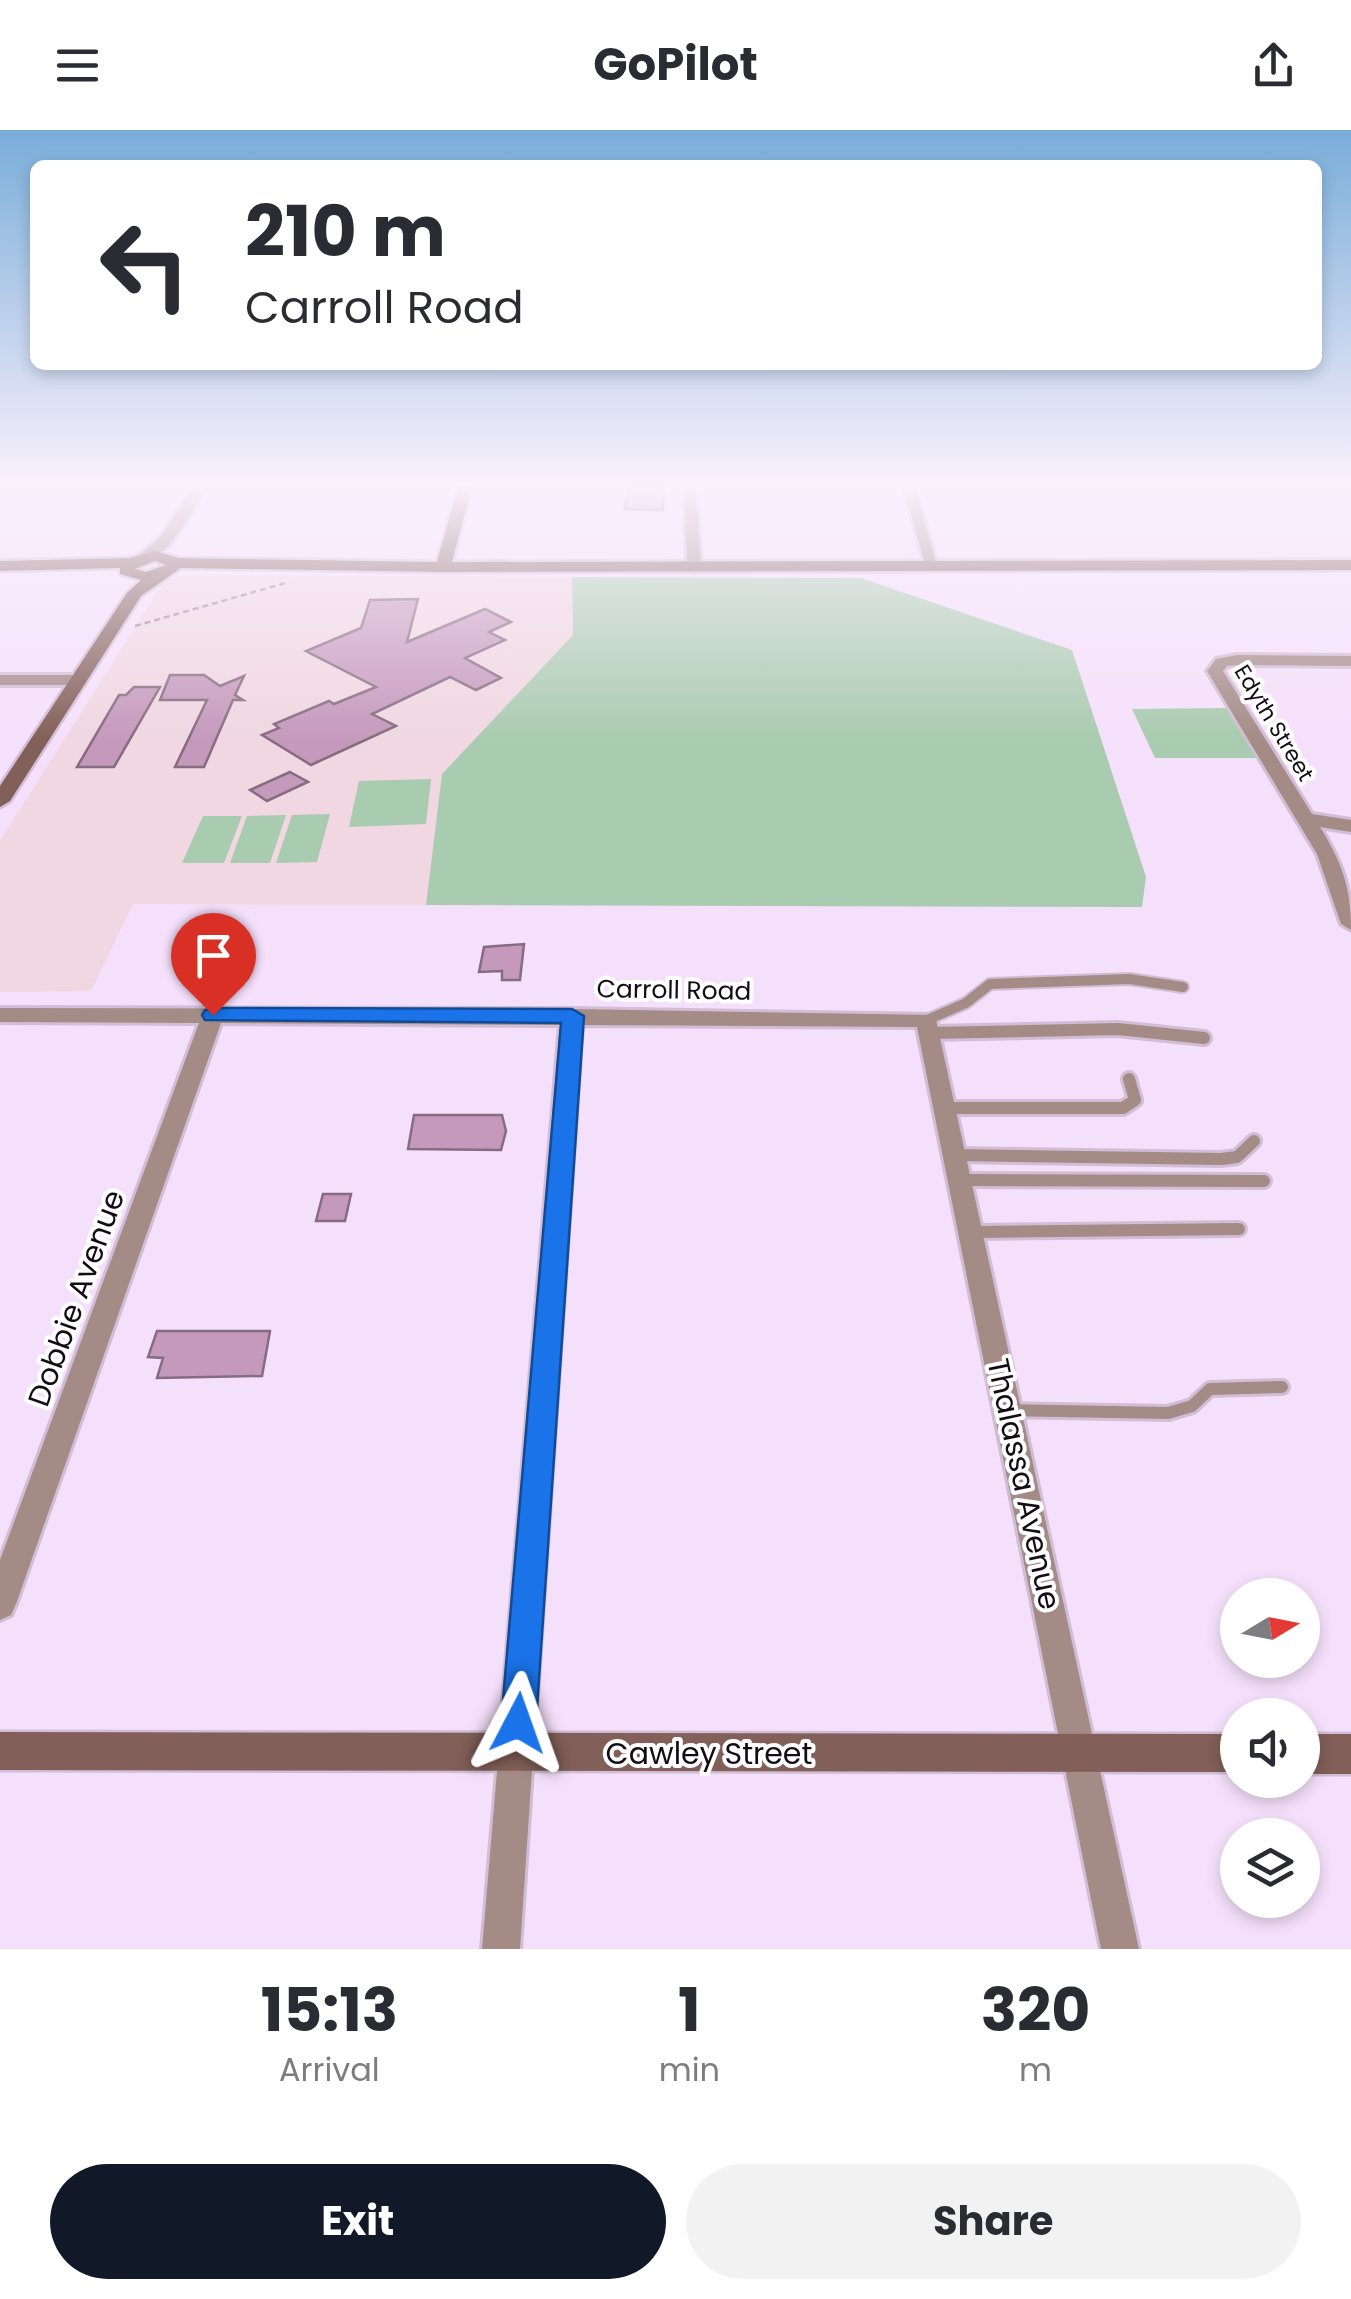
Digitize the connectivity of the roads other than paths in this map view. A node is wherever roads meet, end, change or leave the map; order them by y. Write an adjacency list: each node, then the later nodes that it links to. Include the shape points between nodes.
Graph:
1 (134, 572): 4 (main road)
2 (1351, 660): 6 (street, Edyth Street, via 1237,660 1215,671)
3 (0, 680): 4 (street)
4 (78, 680): 5 (main road)
5 (0, 801)
6 (1306, 819): 7 (street); 8 (street, Edyth Street, via 1327,854)
7 (1351, 826)
8 (1351, 924)
9 (1182, 987): 13 (lane, via 1128,979 990,984)
10 (0, 1015): 11 (street, Carroll Road)
11 (213, 1015): 12 (street, Carroll Road); 24 (street, Dobbie Avenue)
12 (572, 1016): 13 (street, Carroll Road); 27 (street)
13 (928, 1026): 14 (lane, via 1193,1032); 16 (street, Thalassa Avenue)
14 (1204, 1038)
15 (1129, 1079): 16 (lane, via 1134,1100 1123,1108)
16 (946, 1108): 18 (street, Thalassa Avenue)
17 (1254, 1141): 18 (lane, via 1237,1157 1220,1160)
18 (958, 1167): 19 (lane); 21 (street, Thalassa Avenue)
19 (1264, 1181)
20 (1239, 1229): 21 (lane)
21 (972, 1232): 23 (street, Thalassa Avenue)
22 (1282, 1386): 23 (lane, via 1210,1389 1200,1401 1168,1412)
23 (1009, 1410): 26 (street, Thalassa Avenue)
24 (0, 1604)
25 (0, 1751): 27 (main road, Cawley Street)
26 (1080, 1752): 27 (main road, Cawley Street); 28 (main road, Cawley Street); 32 (street, Thalassa Avenue)
27 (516, 1754): 31 (street)
28 (1220, 1754)
29 (1320, 1754): 30 (main road)
30 (1351, 1754)
31 (501, 1949)
32 (1120, 1949)

